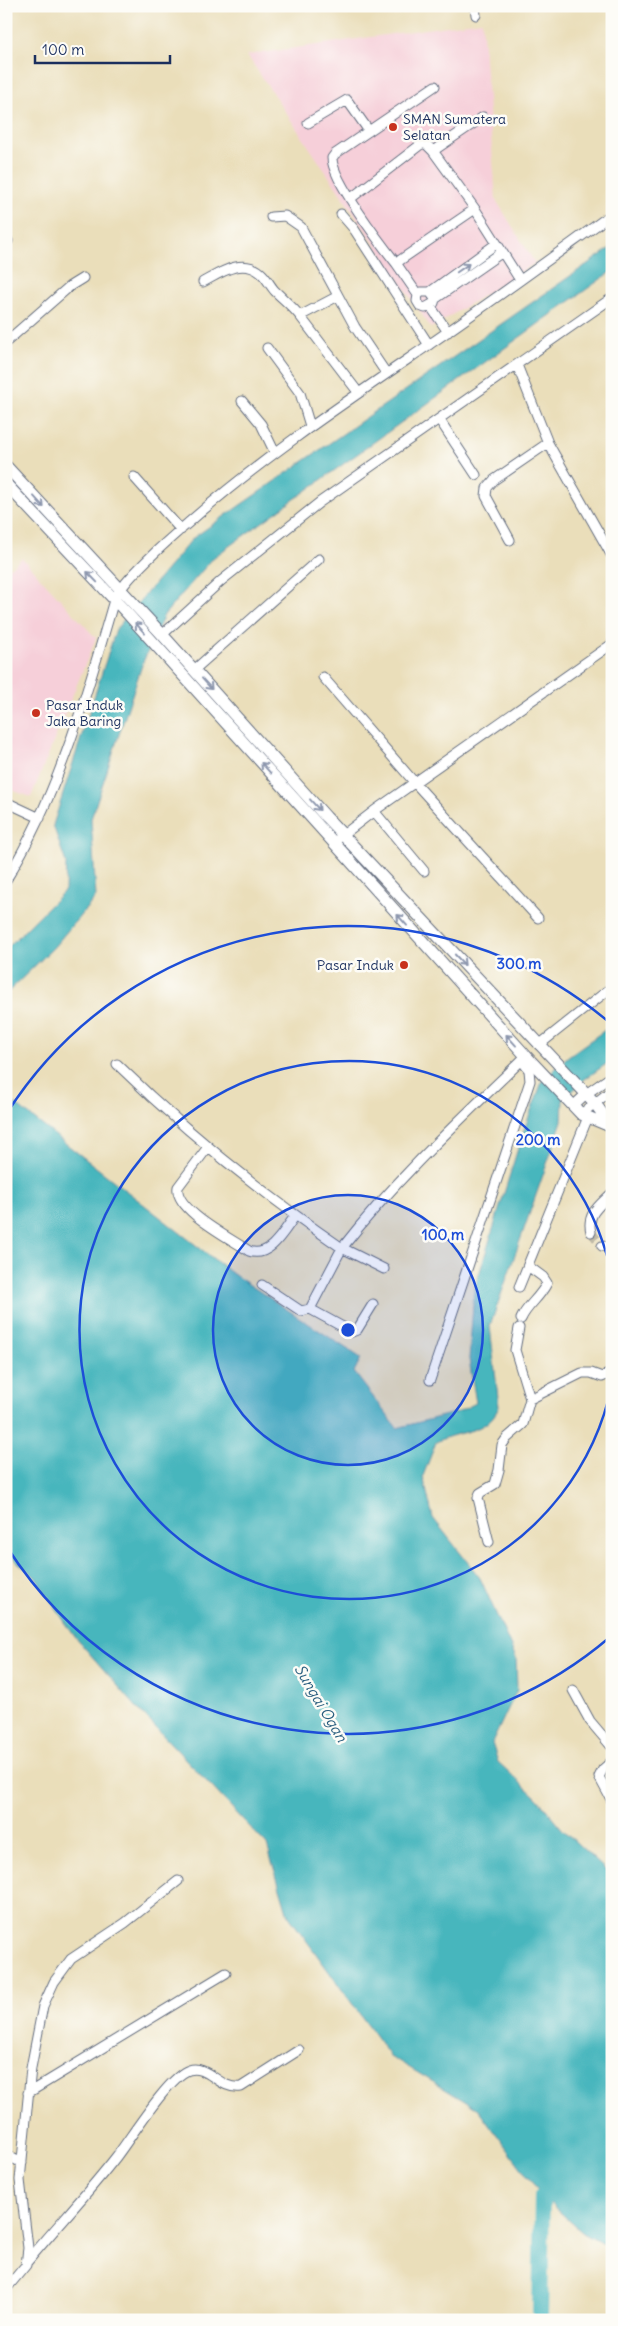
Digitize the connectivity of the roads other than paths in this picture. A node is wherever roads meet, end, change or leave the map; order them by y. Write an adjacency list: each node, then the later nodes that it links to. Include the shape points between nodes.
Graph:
1 (434, 86): 4 (street)
2 (483, 117): 5 (street)
3 (308, 123): 4 (street, via 347,100)
4 (369, 131): 6 (street, via 332,158)
5 (433, 151): 6 (street, via 425,143 420,144); 7 (street)
6 (350, 199): 13 (street)
7 (475, 209): 11 (street); 13 (street)
8 (340, 214): 24 (street, via 354,229)
9 (612, 214): 15 (street)
10 (271, 217): 18 (street, via 285,216 301,227)
11 (496, 244): 12 (street); 20 (street, one-way to 11)
12 (501, 253): 15 (street); 20 (street)
13 (396, 263): 17 (street)
14 (82, 278): 23 (street)
15 (520, 280): 22 (street)
16 (203, 282): 21 (street, via 235,266 245,265 263,274)
17 (418, 295): 20 (street, via 421,292); 20 (street, via 417,301 425,308)
18 (338, 296): 21 (street); 27 (street)
19 (612, 298): 26 (street)
20 (432, 299): 22 (street)
21 (300, 316): 28 (street)
22 (448, 332): 24 (street)
23 (6, 342)
24 (429, 345): 27 (street)
25 (267, 348): 31 (street, via 300,393)
26 (517, 365): 30 (street); 32 (street)
27 (386, 373): 28 (street)
28 (358, 392): 31 (street)
29 (242, 401): 33 (street, via 261,424)
30 (439, 419): 35 (street); 44 (street, via 320,502)
31 (310, 426): 33 (street)
32 (548, 443): 39 (street, via 487,488 486,496); 40 (street)
33 (275, 453): 38 (street)
34 (6, 466): 42 (street, one-way to 42)
35 (476, 475)
36 (134, 477): 38 (street)
37 (6, 484): 42 (street, one-way to 37)
38 (181, 530): 42 (street)
39 (510, 540)
40 (612, 556)
41 (319, 559): 46 (street)
42 (117, 595): 43 (street); 51 (street, via 81,712)
43 (130, 608): 44 (street); 53 (street, one-way to 43, via 155,645)
44 (161, 633): 46 (street)
45 (612, 644): 48 (street)
46 (194, 670): 52 (street, one-way to 52)
47 (323, 677): 48 (street)
48 (415, 783): 50 (street); 56 (street)
49 (6, 802): 51 (street)
50 (374, 811): 52 (street); 54 (street)
51 (40, 818): 55 (street)
52 (343, 835): 53 (street); 58 (street, one-way to 58)
53 (333, 844): 59 (street, one-way to 53)
54 (424, 871)
55 (6, 880)
56 (538, 918)
57 (612, 987): 58 (street)
58 (538, 1045): 63 (street)
59 (524, 1059): 64 (street, via 545,1075); 71 (street, via 405,1173); 80 (street, via 530,1081)
60 (117, 1064): 66 (street)
61 (612, 1076): 63 (street)
62 (612, 1090): 63 (street)
63 (587, 1095): 64 (street); 65 (street)
64 (578, 1109): 65 (street); 73 (street)
65 (612, 1127)
66 (208, 1147): 68 (street); 68 (street, via 178,1187 179,1198 188,1209 257,1253 272,1245)
67 (612, 1193): 69 (street, via 590,1216)
68 (295, 1216): 71 (street)
69 (591, 1232)
70 (602, 1246): 72 (street)
71 (342, 1248): 74 (street); 78 (street)
72 (612, 1248)
73 (528, 1266): 76 (street); 81 (street, via 547,1283 535,1303 526,1308 515,1350)
74 (384, 1269)
75 (262, 1285): 78 (street, via 301,1311)
76 (519, 1287)
77 (373, 1304): 78 (street, via 352,1332)
78 (310, 1309)
79 (612, 1372): 81 (street, via 602,1377 582,1373)
80 (430, 1380)
81 (530, 1399): 82 (street, via 523,1424 504,1442 495,1484 480,1493 478,1498)
82 (489, 1542)
83 (573, 1690): 84 (street, via 590,1721)
84 (612, 1748)
85 (612, 1761): 86 (street, via 602,1769 599,1777)
86 (612, 1801)
87 (178, 1881): 90 (street, via 125,1923 71,1959 54,1982 36,2034)
88 (226, 1973): 90 (street)
89 (299, 2050): 93 (street, via 240,2087 219,2082 200,2069 182,2073)
90 (28, 2093): 92 (street)
91 (6, 2155): 92 (street)
92 (22, 2164): 93 (street, via 20,2180 28,2248)
93 (26, 2264): 94 (street)
94 (6, 2289)

